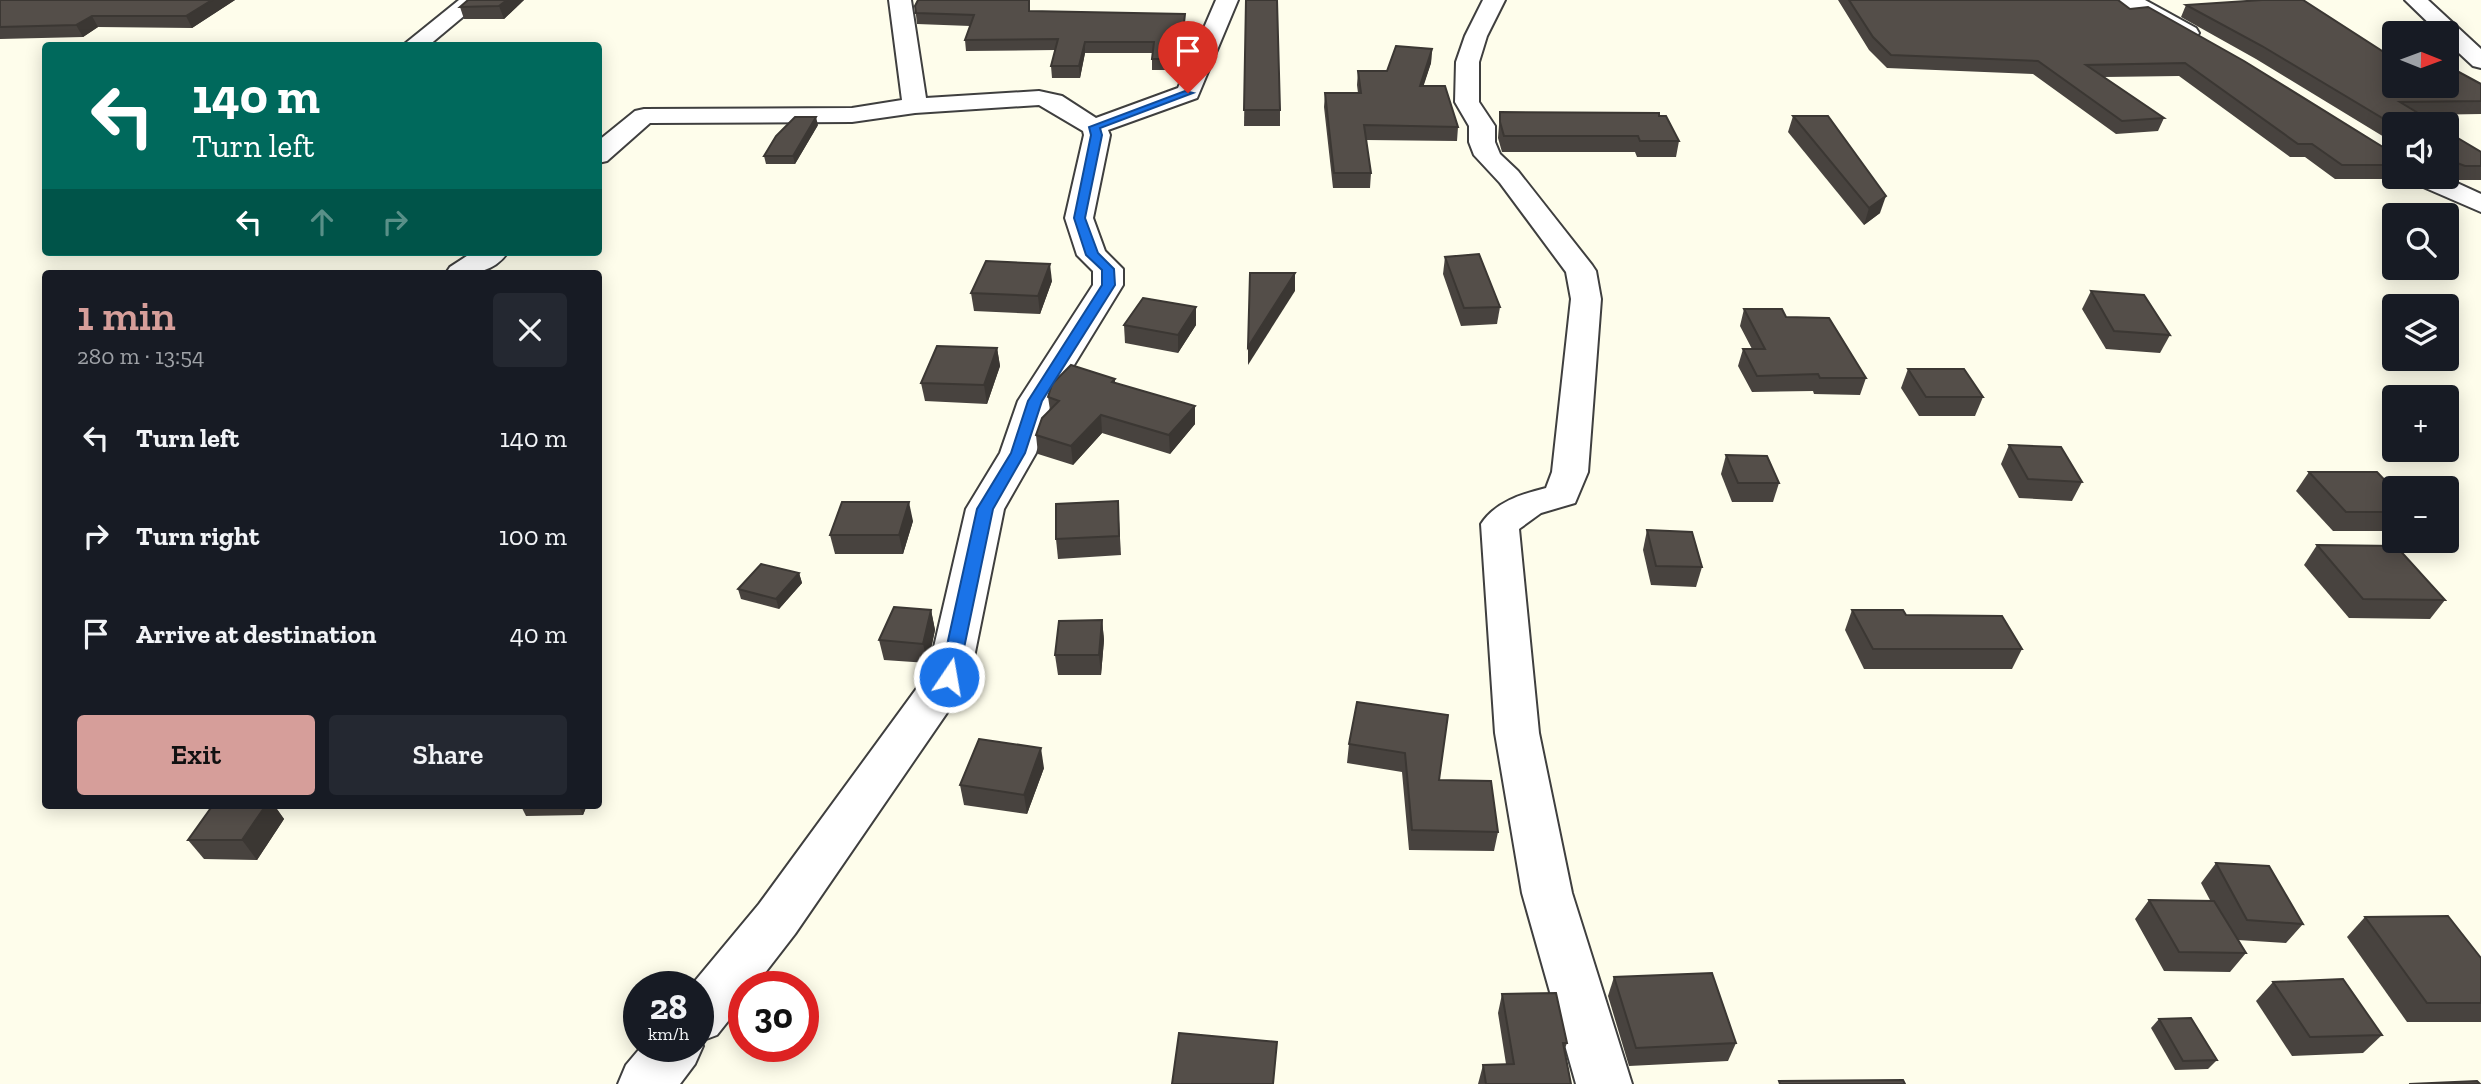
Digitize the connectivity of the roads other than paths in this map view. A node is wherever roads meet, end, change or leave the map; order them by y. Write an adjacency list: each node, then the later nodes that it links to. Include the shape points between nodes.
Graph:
1 (472, 0): 7 (street)
2 (900, 0): 10 (street)
3 (1227, 0): 11 (street, via 1188,93)
4 (1494, 0): 20 (street, via 1477,31 1466,74 1467,105 1482,126 1479,138 1494,166 1509,177 1581,271 1586,299 1570,472 1562,495 1528,505 1500,524 1517,733 1547,892)
5 (2129, 0): 8 (street)
6 (2416, 0): 9 (street)
7 (418, 42)
8 (2213, 47)
9 (2481, 61)
10 (915, 106): 11 (street, via 1039,98); 12 (street, via 852,115 645,116)
11 (1094, 127): 17 (street, via 1097,135 1080,218 1092,255 1108,269 1108,285 1035,401 1018,453 985,509 949,677 777,919)
12 (602, 152)
13 (2449, 189): 14 (street)
14 (2481, 204)
15 (486, 256): 16 (street)
16 (465, 270)
17 (714, 998)
18 (663, 1062): 19 (street)
19 (646, 1084)
20 (1604, 1084)

